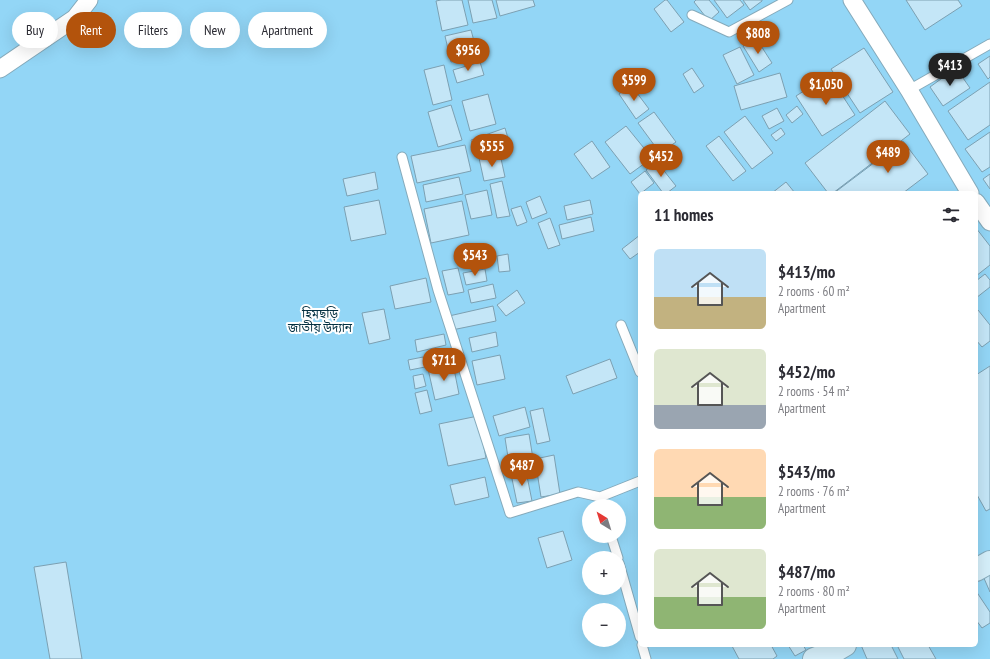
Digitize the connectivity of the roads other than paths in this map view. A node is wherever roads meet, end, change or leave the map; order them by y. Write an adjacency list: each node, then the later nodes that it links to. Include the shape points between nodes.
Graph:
1 (89, 0): 6 (street, via 75,18)
2 (788, 0): 4 (lane, via 729,32)
3 (852, 0): 7 (street)
4 (692, 15)
5 (990, 44): 7 (lane)
6 (0, 69)
7 (909, 90): 9 (street)
8 (402, 157): 15 (lane, via 438,290 510,513 578,492)
9 (969, 191)
10 (978, 205): 11 (street)
11 (990, 222)
12 (621, 325): 13 (lane)
13 (638, 367)
14 (638, 482): 16 (lane)
15 (596, 499)
16 (605, 499)
17 (990, 562): 18 (street)
18 (978, 569)
19 (626, 587): 20 (lane)
20 (638, 629)
21 (643, 647): 23 (lane)
22 (842, 647): 24 (street)
23 (646, 659)
24 (814, 659)

